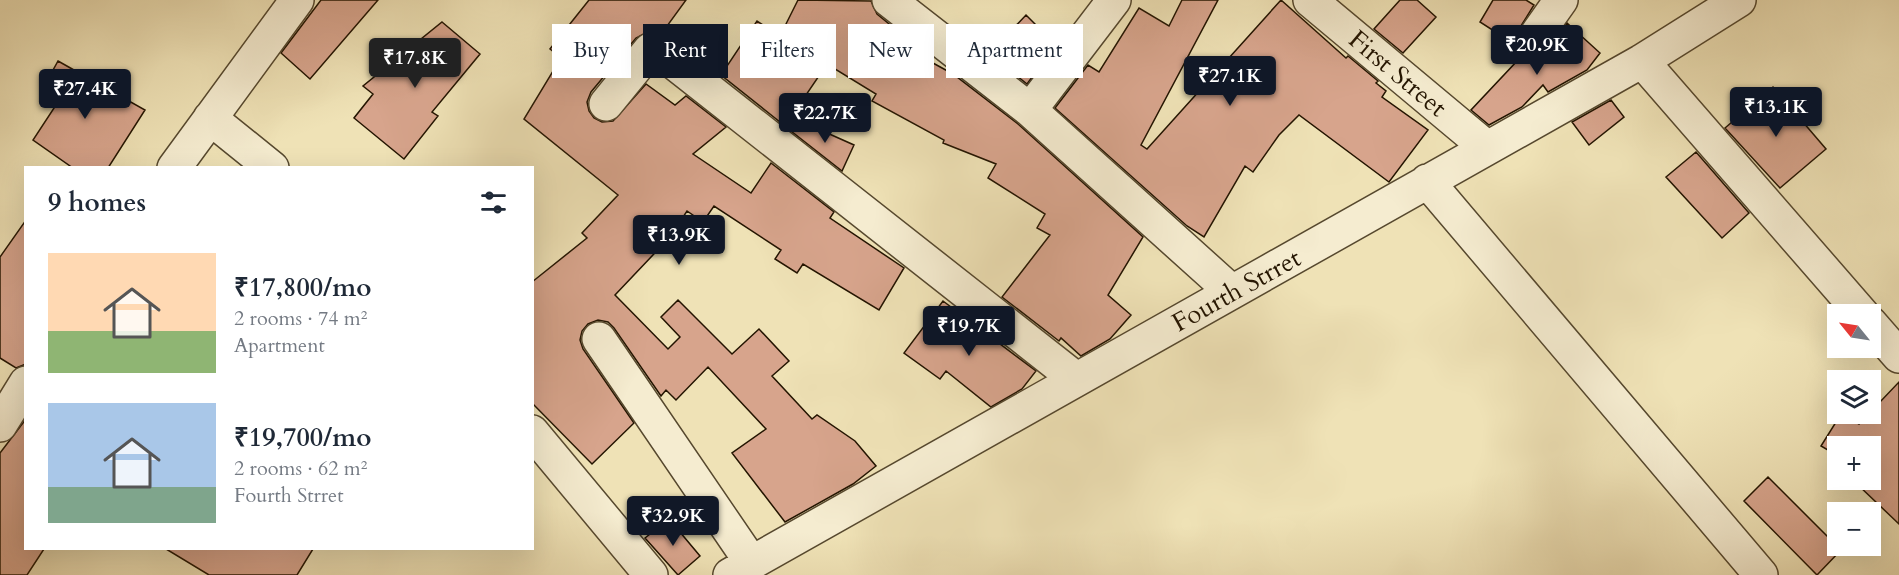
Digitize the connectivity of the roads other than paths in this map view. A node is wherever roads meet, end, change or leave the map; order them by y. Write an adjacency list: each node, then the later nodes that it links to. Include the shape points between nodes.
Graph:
1 (297, 0): 11 (street)
2 (1114, 0): 10 (street)
3 (1561, 0): 7 (street)
4 (1740, 0): 8 (street, Fourth Strret)
5 (1314, 1): 12 (street, First Street)
6 (901, 4): 10 (street)
7 (1530, 44)
8 (1642, 61): 12 (street, Fourth Strret); 17 (street)
9 (606, 104): 21 (street, via 650,50 658,50)
10 (1030, 110): 16 (street)
11 (210, 118): 13 (street); 14 (street)
12 (1486, 147): 15 (street, Fourth Strret)
13 (175, 166)
14 (270, 166)
15 (1427, 181): 16 (street, Fourth Strret); 27 (street)
16 (1232, 292): 21 (street, Fourth Strret)
17 (1853, 304)
18 (1881, 336): 20 (street)
19 (598, 339): 25 (street)
20 (1899, 356)
21 (1076, 379): 25 (street, Fourth Strret)
22 (24, 386): 23 (street)
23 (0, 425)
24 (534, 434): 26 (street)
25 (740, 568)
26 (651, 575)
27 (1761, 575)

